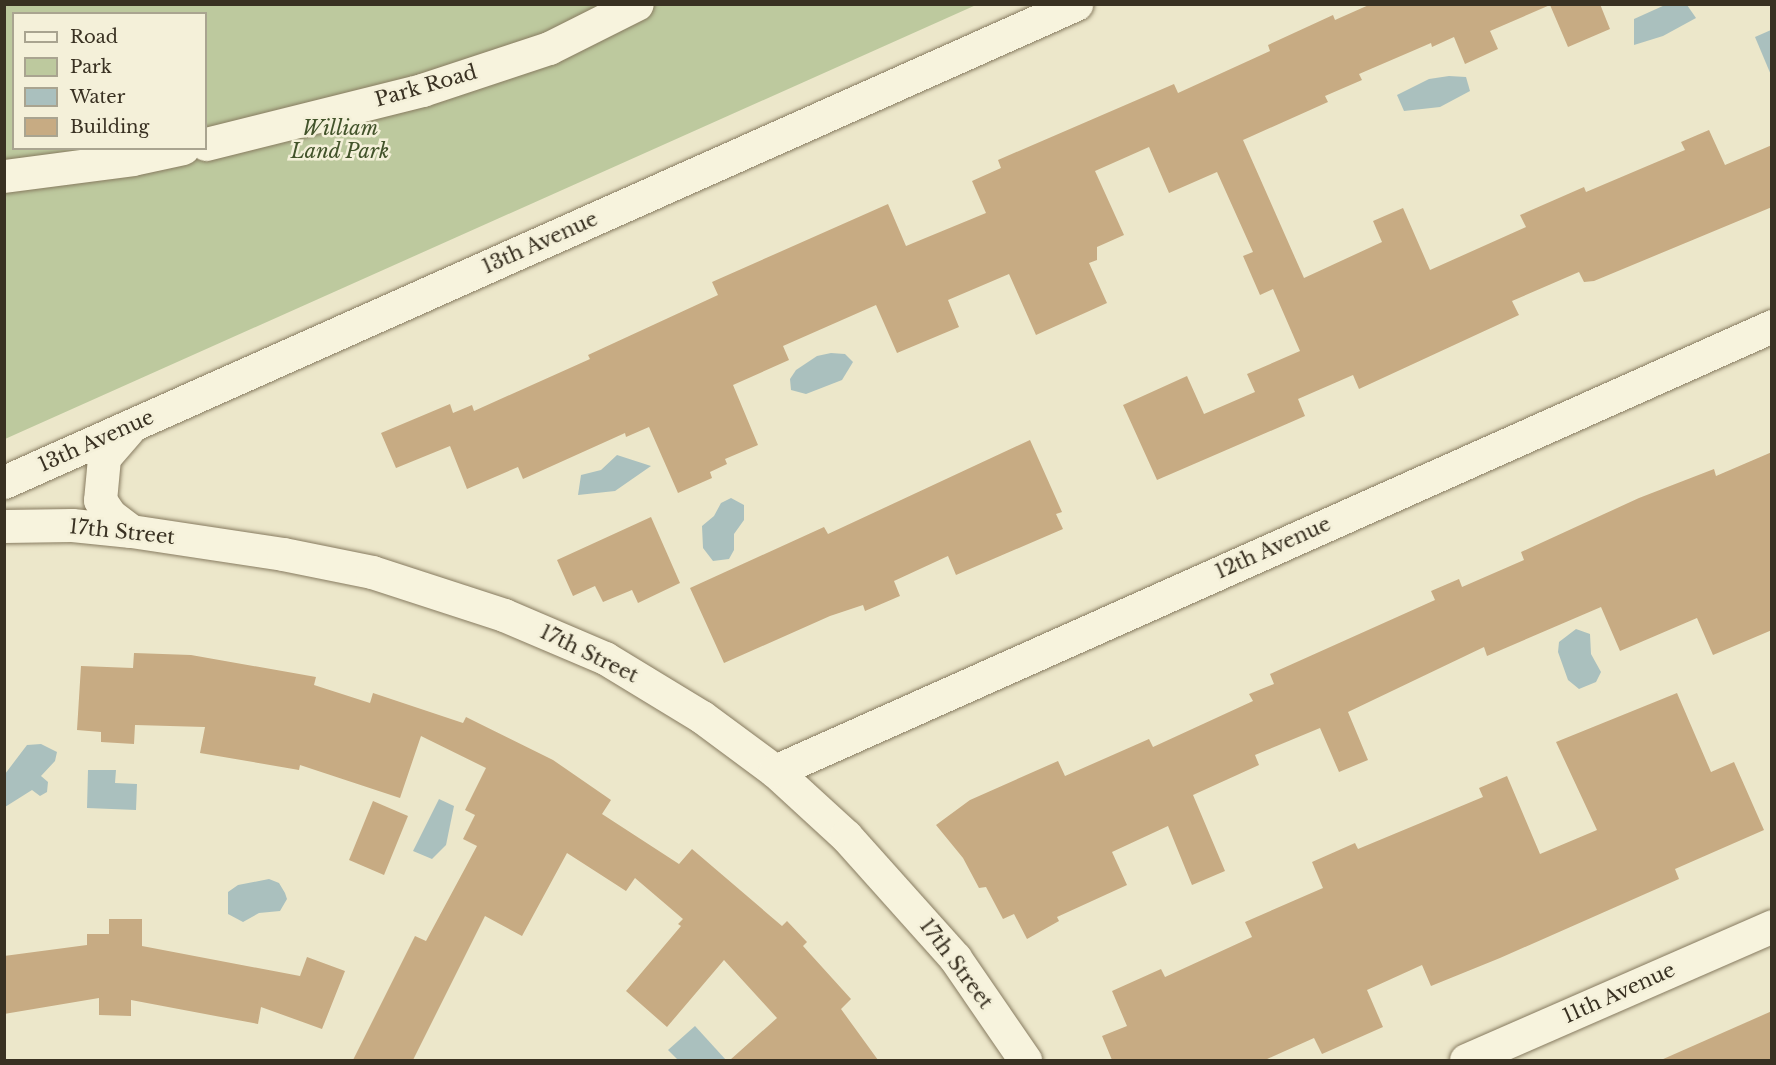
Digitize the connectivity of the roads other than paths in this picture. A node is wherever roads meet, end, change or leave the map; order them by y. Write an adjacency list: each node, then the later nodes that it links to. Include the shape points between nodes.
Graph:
1 (637, 4): 3 (street, Park Road, via 549,48 422,90)
2 (1076, 4): 7 (street, 13th Avenue)
3 (207, 144)
4 (174, 150): 5 (street)
5 (4, 176)
6 (1772, 326): 11 (street, 12th Avenue)
7 (132, 426): 8 (street, 13th Avenue); 10 (street, via 104,458 99,478 100,500 110,515)
8 (4, 482)
9 (4, 526): 10 (street, 17th Street, via 72,525)
10 (131, 531): 11 (street, 17th Street, via 372,572 504,615 605,658 702,717)
11 (775, 771): 13 (street, 17th Street, via 894,885 955,958)
12 (1772, 926): 14 (street, 11th Avenue)
13 (1025, 1060)
14 (1466, 1060)

